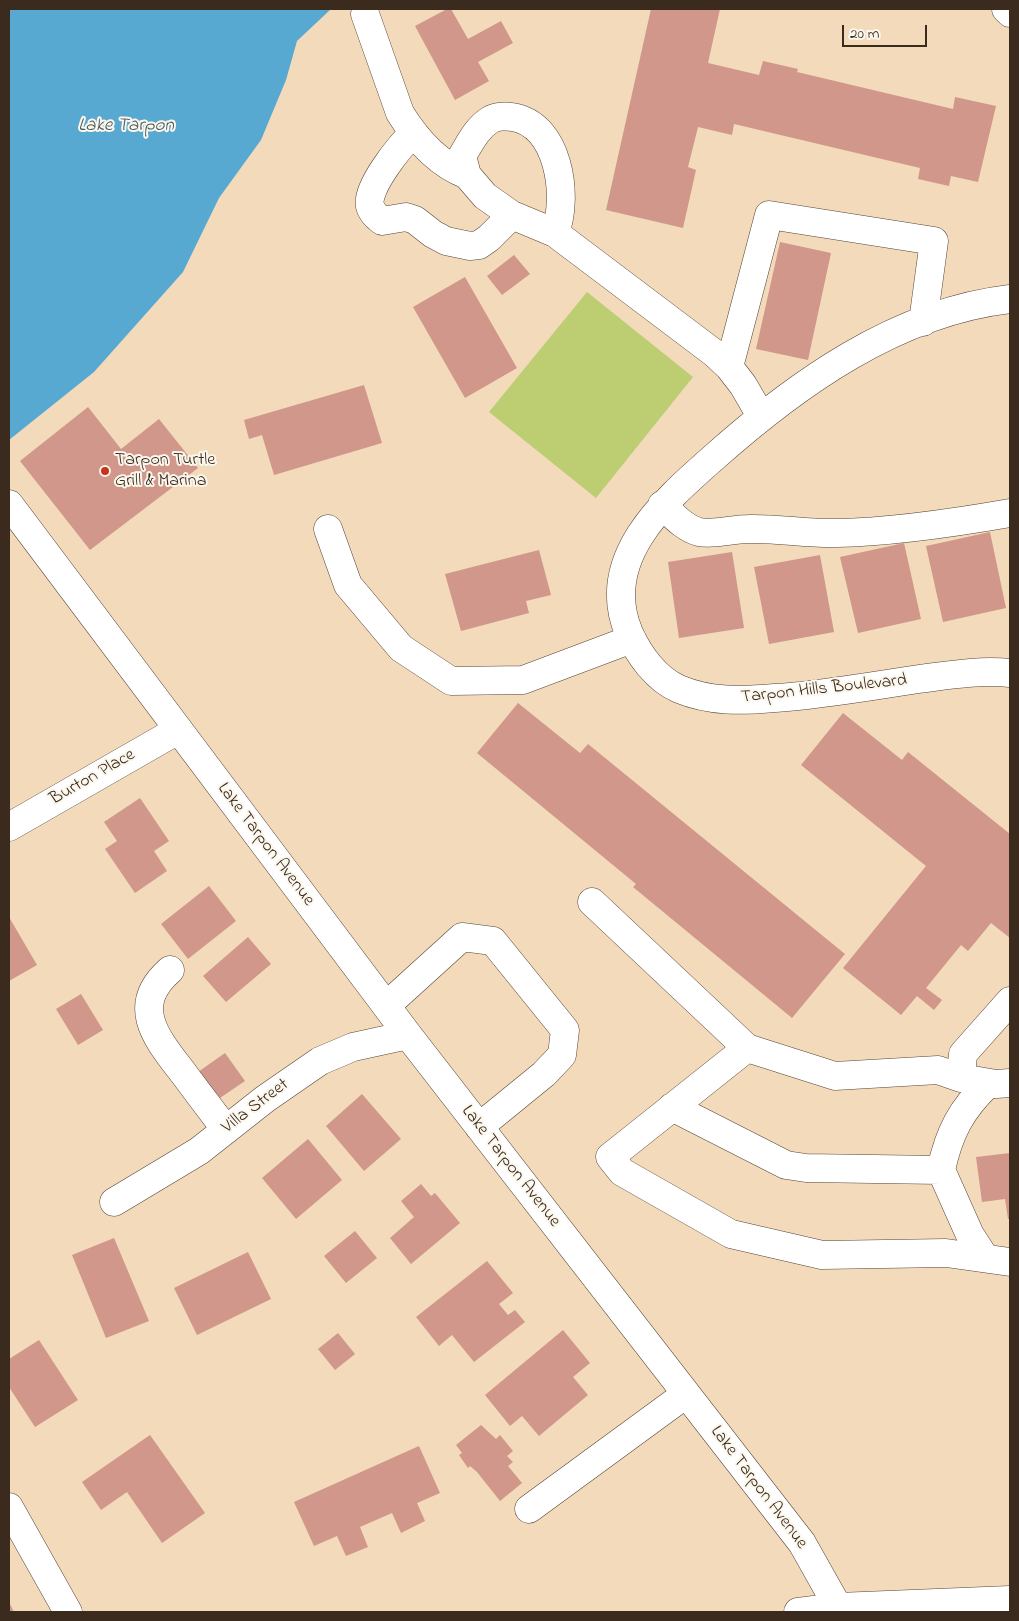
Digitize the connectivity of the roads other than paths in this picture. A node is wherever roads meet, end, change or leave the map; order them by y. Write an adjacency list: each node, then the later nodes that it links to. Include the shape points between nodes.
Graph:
1 (1006, 9): 2 (street)
2 (1010, 13)
3 (365, 14): 4 (street, via 400,113)
4 (414, 133): 5 (street, via 453,170); 6 (street, via 394,153 369,198 374,214 382,221 406,217 446,241 470,246 479,245 489,238)
5 (467, 175): 6 (street, via 485,196); 7 (street, via 462,156 474,135 491,119 506,116 522,118 538,128 557,160 560,196)
6 (512, 215): 7 (street)
7 (555, 233): 10 (street)
8 (1010, 299): 9 (street, Tarpon Hills Boulevard, via 966,307)
9 (922, 322): 10 (street, via 934,242 768,215); 11 (street, Tarpon Hills Boulevard, via 849,357)
10 (730, 367): 11 (street)
11 (761, 416): 13 (street, Tarpon Hills Boulevard)
12 (9, 504): 18 (street, Lake Tarpon Avenue)
13 (662, 505): 14 (street, via 688,527 710,533 748,528 813,533 858,532); 16 (street, Tarpon Hills Boulevard, via 637,539 625,564 620,602 622,618)
14 (1010, 514)
15 (328, 529): 16 (street, via 348,585 401,648 451,681 523,680)
16 (632, 639): 17 (street, Tarpon Hills Boulevard, via 650,668 677,688 716,700 793,696 971,672)
17 (1010, 674)
18 (178, 730): 19 (street, Burton Place); 23 (street, Lake Tarpon Avenue)
19 (9, 827)
20 (592, 902): 25 (street)
21 (170, 970): 30 (street, via 150,1000 152,1027)
22 (1010, 1001): 26 (street, via 963,1054)
23 (386, 1006): 24 (street, Lake Tarpon Avenue); 29 (street, via 462,937 493,941 566,1030 562,1055 544,1074)
24 (408, 1035): 29 (street, Lake Tarpon Avenue); 30 (street, Villa Street, via 353,1047 320,1061)
25 (747, 1048): 26 (street, via 835,1076 938,1070); 28 (street)
26 (961, 1078): 27 (street)
27 (999, 1083): 31 (street, via 976,1095 956,1122)
28 (672, 1107): 31 (street, via 786,1165); 33 (street, via 610,1157 622,1172 731,1234 822,1255 946,1253)
29 (479, 1127): 34 (street, Lake Tarpon Avenue)
30 (226, 1130): 32 (street, Villa Street, via 199,1151)
31 (941, 1170): 33 (street, via 960,1216)
32 (114, 1202)
33 (998, 1260)
34 (686, 1394): 36 (street); 38 (street, Lake Tarpon Avenue, via 802,1543)
35 (9, 1507): 39 (street)
36 (529, 1509)
37 (1010, 1600): 38 (street)
38 (838, 1607): 40 (street)
39 (68, 1612)
40 (798, 1612)

